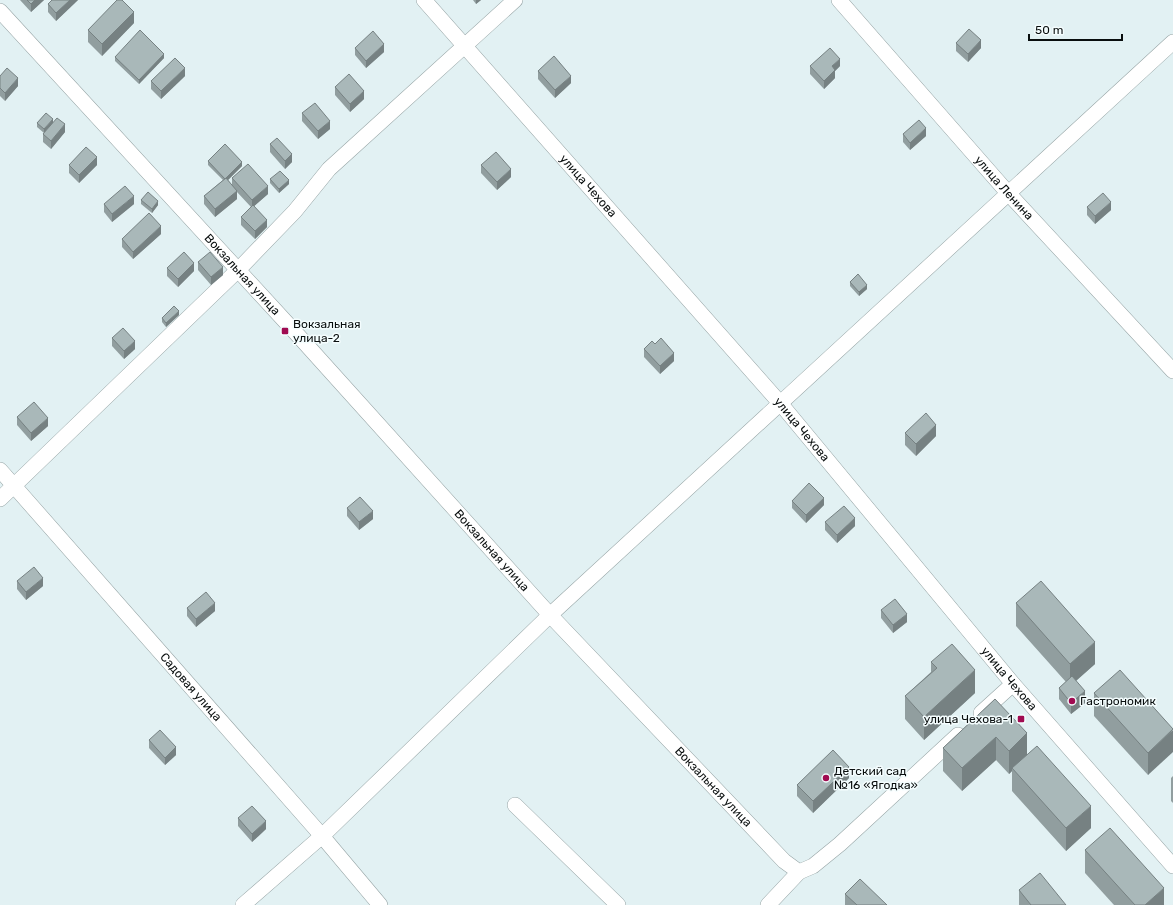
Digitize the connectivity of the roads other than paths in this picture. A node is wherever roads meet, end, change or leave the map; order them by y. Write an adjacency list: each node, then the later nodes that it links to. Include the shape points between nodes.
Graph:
1 (424, 0): 6 (street, улица Чехова)
2 (515, 0): 6 (street)
3 (839, 0): 7 (street, улица Ленина)
4 (0, 11): 8 (street, Вокзальная улица)
5 (1173, 42): 7 (street)
6 (464, 45): 8 (street, via 329,169 295,211); 10 (street, улица Чехова)
7 (1008, 193): 9 (street, улица Ленина); 10 (street)
8 (238, 270): 12 (street); 14 (street, Вокзальная улица)
9 (1173, 371)
10 (780, 403): 14 (street); 15 (street, улица Чехова)
11 (0, 470): 12 (street, Садовая улица)
12 (14, 486): 13 (street); 17 (street, Садовая улица)
13 (0, 499)
14 (550, 615): 17 (street); 19 (street, Вокзальная улица, via 784,861)
15 (1013, 684): 18 (street, улица Чехова); 19 (street, via 840,844 814,866)
16 (515, 805): 22 (street)
17 (322, 836): 20 (street); 21 (street, Садовая улица)
18 (1173, 866)
19 (799, 872): 23 (street)
20 (243, 905)
21 (380, 905)
22 (618, 905)
23 (768, 905)

